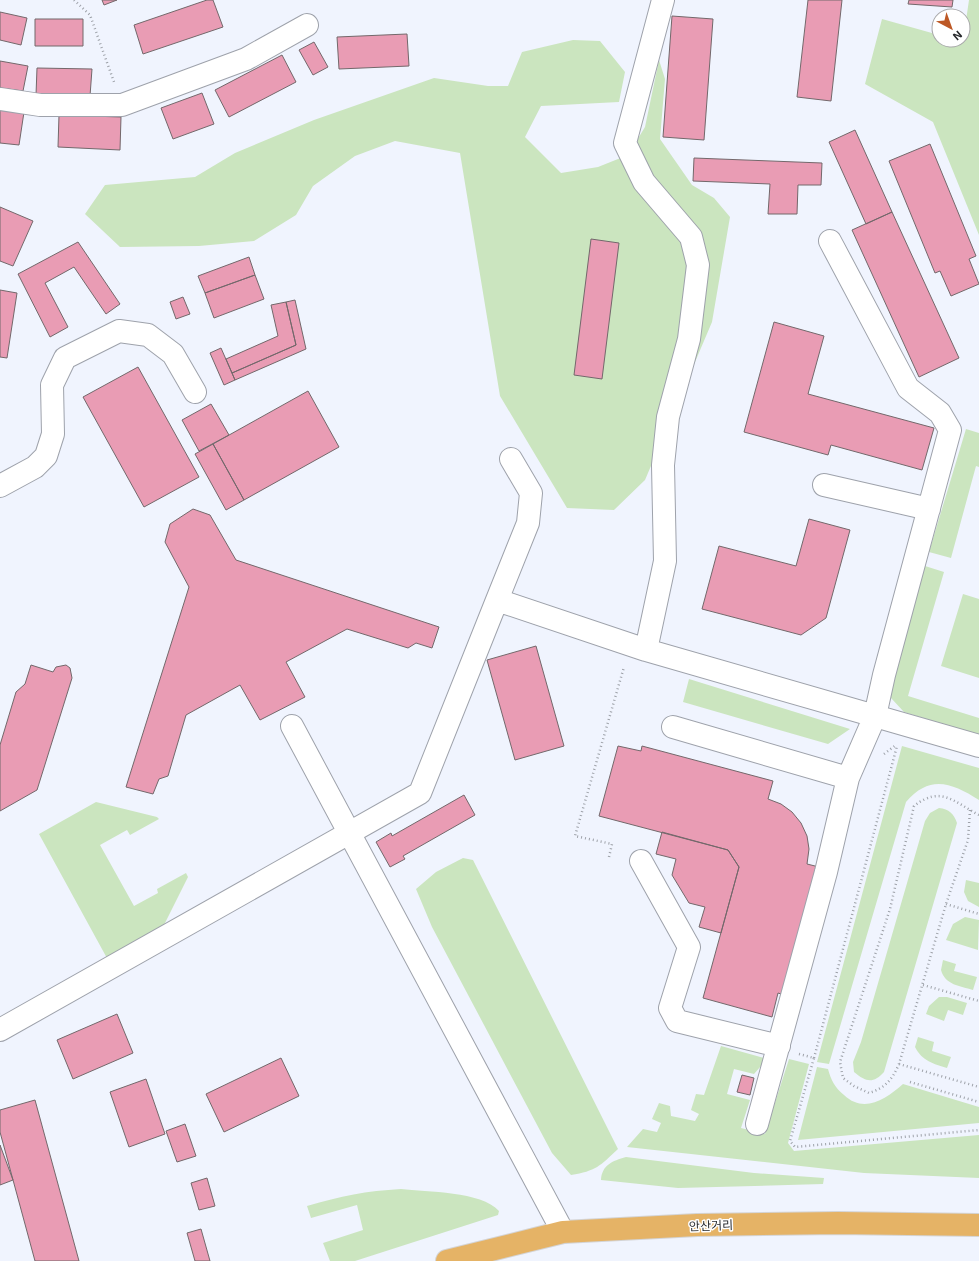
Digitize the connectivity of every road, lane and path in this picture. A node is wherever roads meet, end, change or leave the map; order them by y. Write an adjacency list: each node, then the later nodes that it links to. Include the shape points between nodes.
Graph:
1 (74, 0): 5 (path, via 90,15)
2 (663, 0): 13 (street, via 625,143 644,182 691,237 698,266 689,339 668,417 663,465 665,561)
3 (307, 25): 5 (street, via 246,59)
4 (0, 98): 5 (street, via 40,105)
5 (122, 105)
6 (830, 241): 11 (street, via 908,388 940,413 950,430)
7 (195, 392): 10 (street, via 173,354 148,334 119,331 65,358 52,385 53,434 46,456 35,467)
8 (511, 459): 12 (street, via 531,493 528,523)
9 (824, 485): 11 (street)
10 (0, 486)
11 (929, 509): 14 (street)
12 (497, 600): 13 (street); 22 (street, via 420,793)
13 (638, 648): 14 (street); 23 (path, via 575,836 612,844)
14 (875, 716): 17 (street); 19 (street)
15 (292, 726): 22 (street)
16 (673, 727): 19 (street)
17 (979, 746)
18 (880, 757): 31 (path, via 898,743)
19 (848, 778): 30 (street)
20 (970, 810): 21 (path); 25 (path, via 968,840); 32 (path, via 943,795 925,797 914,806 890,909 840,1062 843,1078 868,1093 879,1089 892,1079)
21 (979, 815)
22 (348, 832): 29 (street); 39 (street)
23 (609, 857)
24 (641, 861): 30 (street, via 689,947 670,1008 677,1021)
25 (946, 904): 26 (path); 27 (path)
26 (979, 914)
27 (924, 985): 28 (path); 32 (path)
28 (979, 1001)
29 (0, 1030)
30 (787, 1049): 31 (path); 36 (street)
31 (814, 1058): 37 (path, via 790,1141 795,1147)
32 (899, 1064): 34 (path)
33 (910, 1082): 35 (path)
34 (979, 1088)
35 (979, 1102)
36 (757, 1124)
37 (979, 1130)
38 (979, 1225): 39 (main road, 안산거리, via 697,1225)
39 (563, 1232): 40 (main road, 안산거리)
40 (447, 1261)

